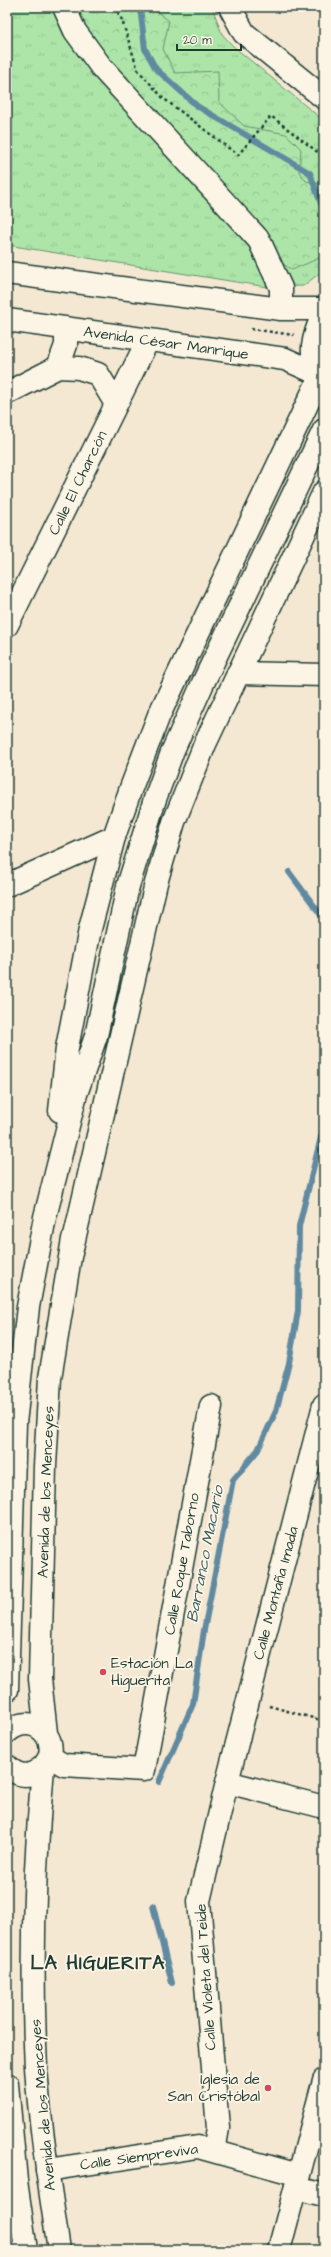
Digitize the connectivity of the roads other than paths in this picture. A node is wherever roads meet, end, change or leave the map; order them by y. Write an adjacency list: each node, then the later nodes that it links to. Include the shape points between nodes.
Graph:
1 (64, 7): 5 (main road, via 74,31 102,68 259,240 281,288)
2 (230, 7): 3 (main road, via 244,33)
3 (324, 98)
4 (7, 273): 5 (main road)
5 (282, 309): 6 (main road)
6 (324, 310): 11 (main road, via 313,337 314,359)
7 (7, 320): 8 (main road, Avenida César Manrique)
8 (66, 328): 9 (main road, Avenida César Manrique); 10 (main road, via 66,345)
9 (148, 340): 11 (main road, Avenida César Manrique, via 285,359); 13 (main road, Calle El Charcón)
10 (58, 367): 12 (main road); 13 (main road, via 79,368 98,374)
11 (322, 377): 19 (main road, via 159,715)
12 (7, 393)
13 (116, 404): 16 (main road, Calle El Charcón)
14 (324, 430): 21 (main road, via 173,750 128,886)
15 (324, 492): 17 (main road)
16 (7, 625)
17 (238, 673): 18 (main road); 23 (main road, via 204,744 174,822 156,883)
18 (324, 675)
19 (114, 837): 20 (main road); 22 (main road, via 90,929 67,1048 64,1093 53,1147)
20 (7, 885)
21 (96, 1036): 22 (main road, via 76,1094); 23 (main road, via 95,1095)
22 (45, 1217): 27 (main road, via 28,1307 15,1423)
23 (71, 1253): 29 (main road, Avenida de los Menceyes, via 50,1378 45,1466 40,1680)
24 (324, 1405): 26 (main road, Calle Montaña Imada)
25 (211, 1406): 30 (main road, Calle Roque Taborno, via 144,1770)
26 (318, 1458): 32 (main road, Calle Montaña Imada)
27 (7, 1690)
28 (7, 1732): 29 (main road, via 16,1725 33,1724)
29 (46, 1733): 30 (main road, Avenida de los Menceyes, via 50,1743)
30 (46, 1763): 31 (main road, via 30,1775 14,1773); 37 (main road, Avenida de los Menceyes, via 37,1827 34,1989 36,2068)
31 (7, 1766)
32 (227, 1782): 33 (main road); 36 (main road, Calle Violeta del Teide, via 199,1901 218,2128)
33 (324, 1807)
34 (324, 2080): 38 (main road)
35 (7, 2084): 40 (main road, via 16,2181)
36 (214, 2152): 37 (main road, Calle Siempreviva, via 198,2147); 38 (main road, Calle Siempreviva)
37 (47, 2170): 41 (main road, Avenida de los Menceyes)
38 (297, 2181): 39 (main road, Calle Siempreviva); 42 (main road)
39 (324, 2195)
40 (26, 2250)
41 (58, 2250)
42 (279, 2250)

